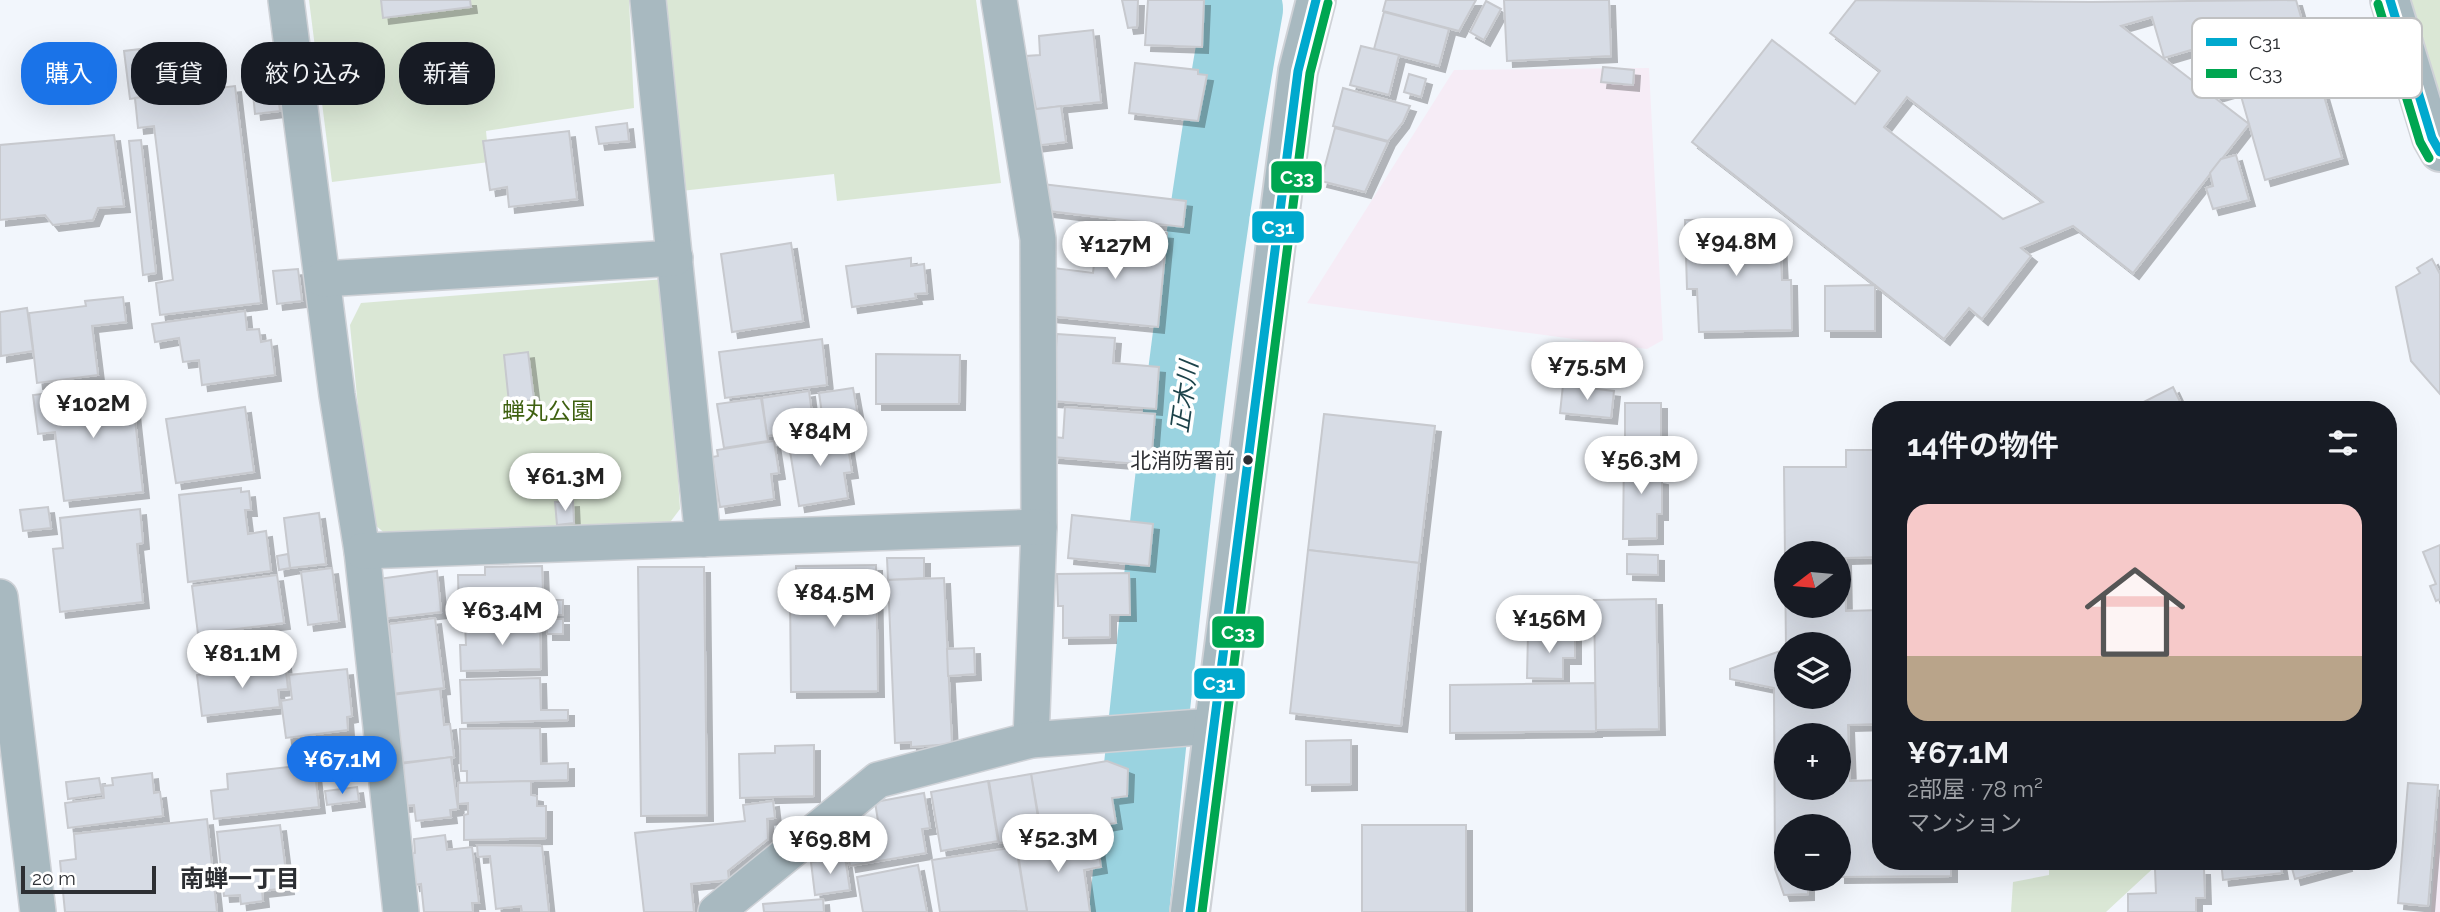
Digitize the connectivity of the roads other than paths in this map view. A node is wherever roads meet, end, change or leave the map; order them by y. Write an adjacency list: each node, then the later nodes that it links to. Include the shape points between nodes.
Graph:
1 (286, 0): 10 (street)
2 (648, 0): 9 (street)
3 (999, 0): 11 (street, via 1038,239)
4 (1316, 0): 15 (street, via 1297,71)
5 (2390, 0): 6 (street)
6 (2395, 18)
7 (2420, 98): 8 (street)
8 (2440, 152)
9 (676, 258): 10 (street); 12 (street)
10 (323, 279): 13 (street)
11 (1039, 527): 12 (street); 16 (street)
12 (704, 539): 13 (street)
13 (362, 551): 18 (street)
14 (0, 597): 17 (street)
15 (1213, 726): 16 (street); 20 (street)
16 (1031, 740): 19 (street, via 878,780)
17 (38, 912)
18 (401, 912)
19 (716, 912)
20 (1190, 912)

